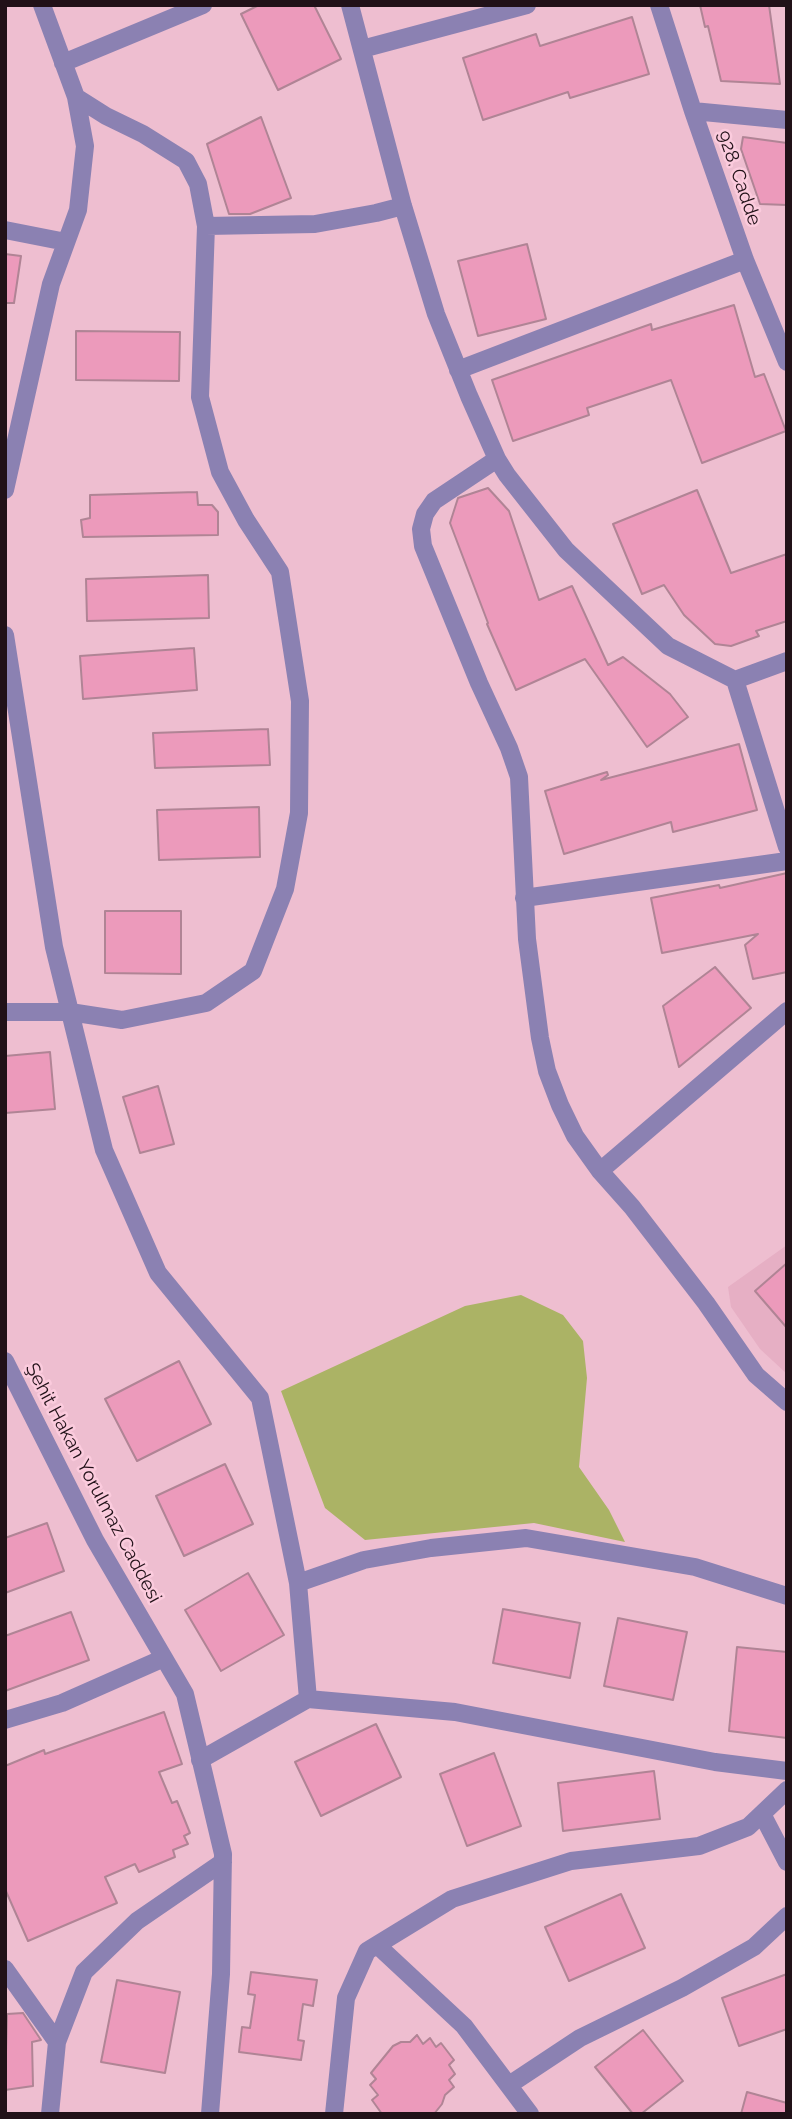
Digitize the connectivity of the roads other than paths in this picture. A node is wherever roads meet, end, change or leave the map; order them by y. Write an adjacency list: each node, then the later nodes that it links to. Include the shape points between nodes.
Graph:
1 (42, 5): 7 (street)
2 (203, 5): 7 (street)
3 (350, 5): 6 (street)
4 (527, 5): 6 (street)
5 (659, 5): 9 (street, 928. Cadde)
6 (362, 49): 11 (street)
7 (63, 63): 8 (street)
8 (76, 97): 12 (street, via 186,161 198,184); 14 (street, via 85,146 78,210)
9 (693, 111): 10 (street); 15 (street, 928. Cadde)
10 (787, 120)
11 (403, 206): 12 (street, via 315,224); 17 (street)
12 (206, 226): 28 (street, via 200,397 220,472 280,572 300,701 299,813 285,889 253,971 206,1003 122,1020)
13 (5, 230): 14 (street)
14 (66, 242): 19 (street, via 51,284)
15 (745, 260): 16 (street, 928. Cadde); 17 (street)
16 (787, 362)
17 (458, 370): 18 (street)
18 (497, 459): 22 (street, via 565,550 649,629 668,646); 25 (street, via 434,501 421,529 423,547 519,777)
19 (5, 491)
20 (5, 635): 28 (street, via 54,947)
21 (787, 661): 22 (street)
22 (734, 680): 23 (street)
23 (787, 847)
24 (787, 861): 25 (street)
25 (524, 898): 29 (street, via 547,1071 575,1136)
26 (787, 1011): 29 (street)
27 (5, 1012): 28 (street)
28 (70, 1012): 32 (street, via 104,1150 158,1273 260,1398)
29 (600, 1171): 31 (street, via 706,1303 756,1375)
30 (5, 1361): 34 (street, Şehit Hakan Yorulmaz Caddesi, via 95,1539)
31 (787, 1402)
32 (298, 1583): 33 (street, via 364,1560 526,1538 695,1567); 35 (street)
33 (787, 1596)
34 (164, 1658): 36 (street, via 62,1703); 37 (street, Şehit Hakan Yorulmaz Caddesi, via 185,1694)
35 (308, 1699): 37 (street); 38 (street, via 455,1712 715,1762)
36 (5, 1720)
37 (200, 1760): 41 (street, Şehit Hakan Yorulmaz Caddesi)
38 (787, 1771)
39 (787, 1790): 40 (street)
40 (762, 1814): 42 (street); 44 (street, via 748,1827 699,1846 570,1861 452,1899)
41 (223, 1862): 46 (street, via 137,1921 85,1972); 49 (street, Şehit Hakan Yorulmaz Caddesi, via 221,1974)
42 (787, 1862)
43 (787, 1916): 47 (street, via 754,1947 580,2038)
44 (377, 1945): 47 (street, via 464,2026); 50 (street, via 367,1951 346,1998)
45 (5, 1969): 46 (street)
46 (57, 2042): 48 (street)
47 (509, 2085): 51 (street)
48 (50, 2114)
49 (210, 2114)
50 (334, 2114)
51 (530, 2114)

